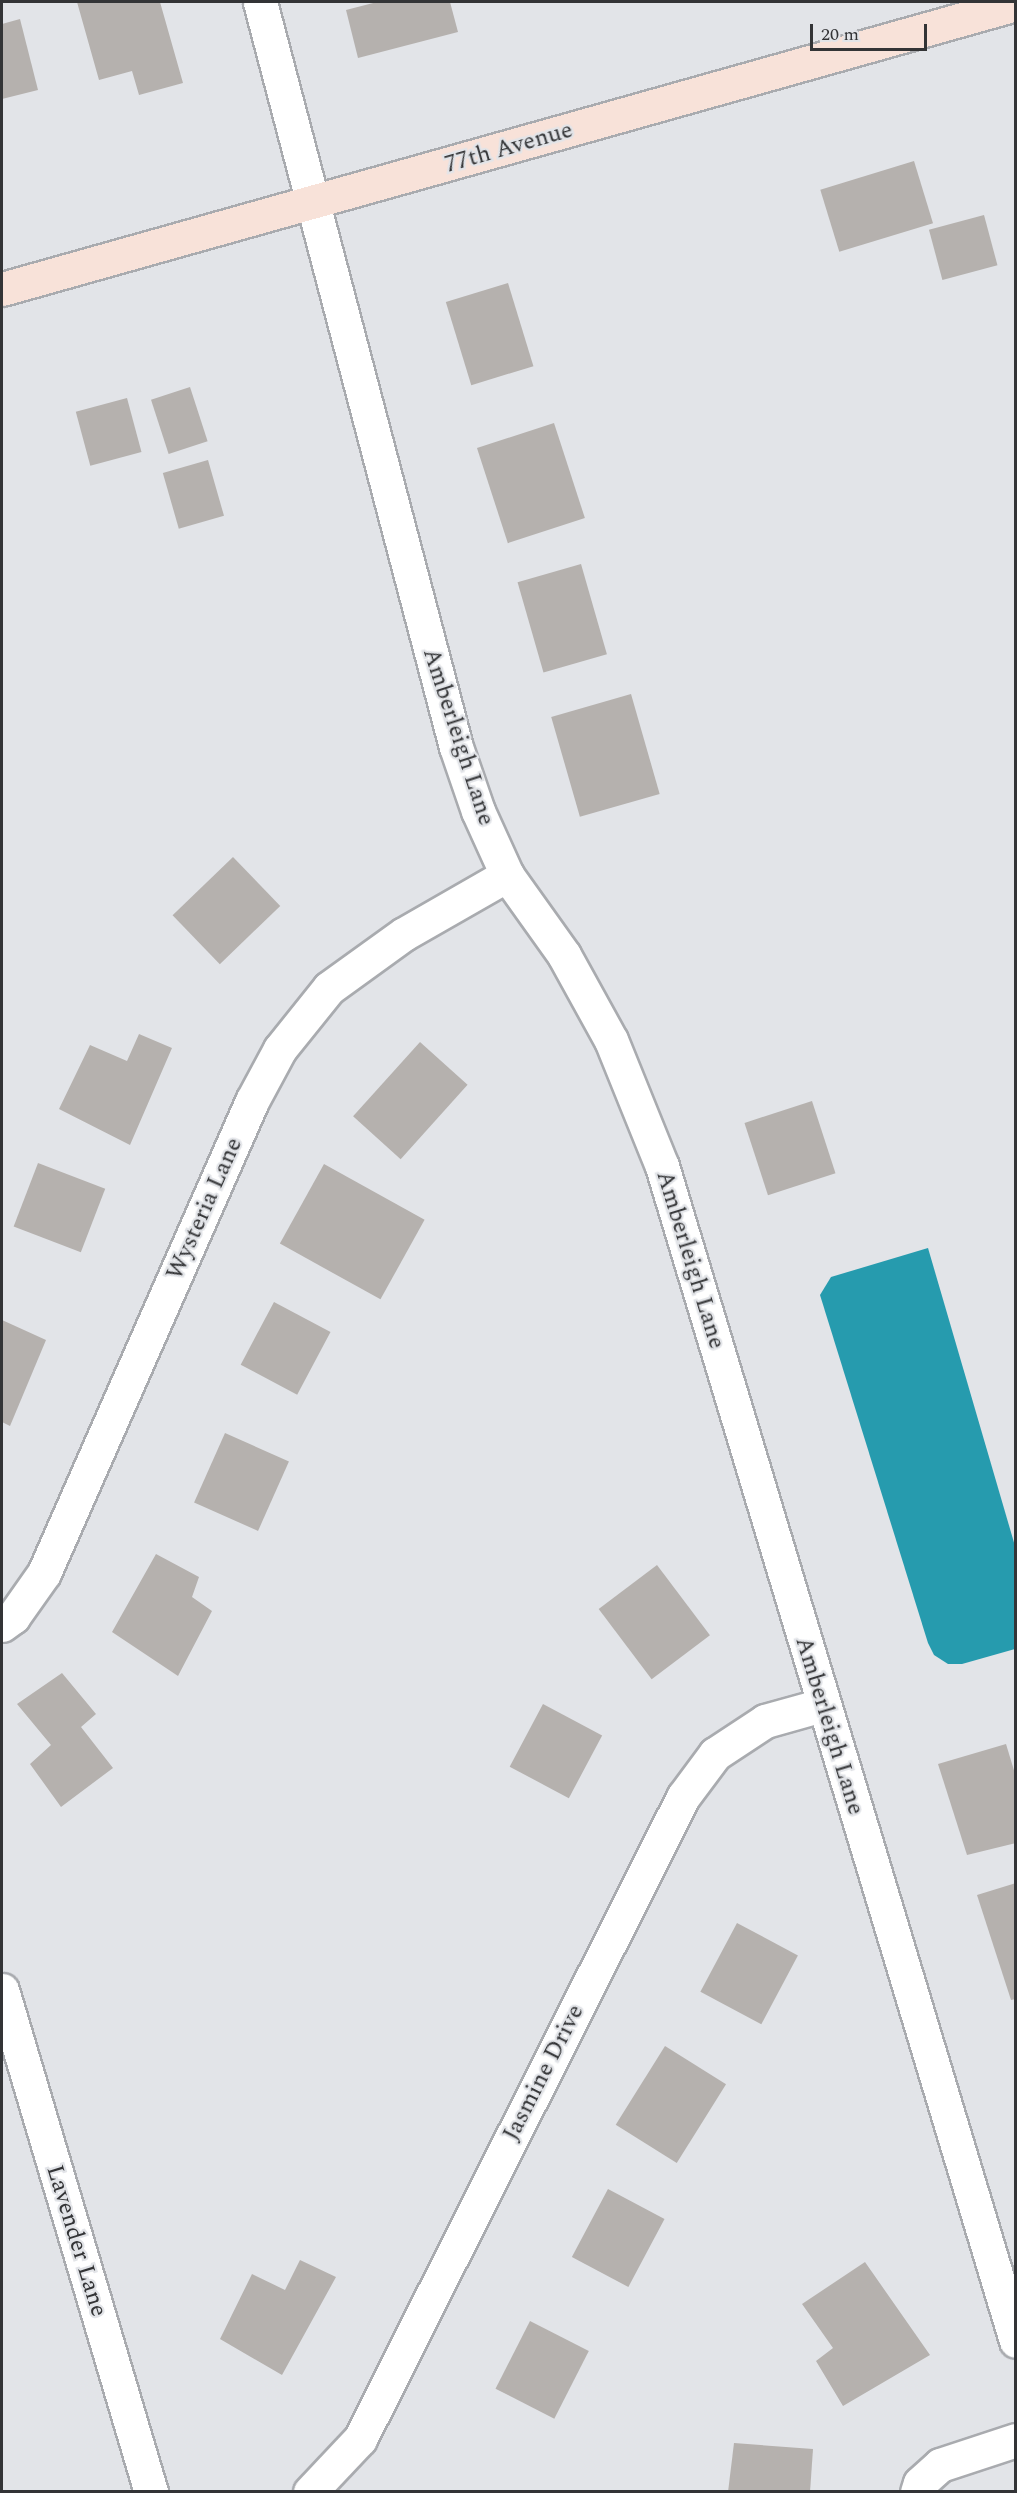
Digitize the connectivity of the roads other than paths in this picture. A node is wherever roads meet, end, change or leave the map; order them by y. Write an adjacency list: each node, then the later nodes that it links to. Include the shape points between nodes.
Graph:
1 (260, 2): 3 (street, Amberleigh Lane)
2 (1016, 4): 3 (street, 77th Avenue)
3 (311, 204): 4 (street, 77th Avenue); 5 (street, Amberleigh Lane, via 456,747 478,811)
4 (2, 289)
5 (507, 875): 6 (street, Wysteria Lane, via 404,934 329,988 280,1049 248,1112 44,1573 13,1617); 7 (street, Amberleigh Lane, via 564,955 611,1040 638,1100 662,1166)
6 (2, 1625)
7 (822, 1705): 9 (street, Amberleigh Lane); 12 (street, Jasmine Drive, via 765,1721 725,1747 683,1797 360,2439)
8 (2, 1990): 11 (street, Lavender Lane)
9 (1016, 2341)
10 (1016, 2439): 13 (street, via 940,2465 920,2483)
11 (151, 2492)
12 (310, 2492)
13 (917, 2492)

